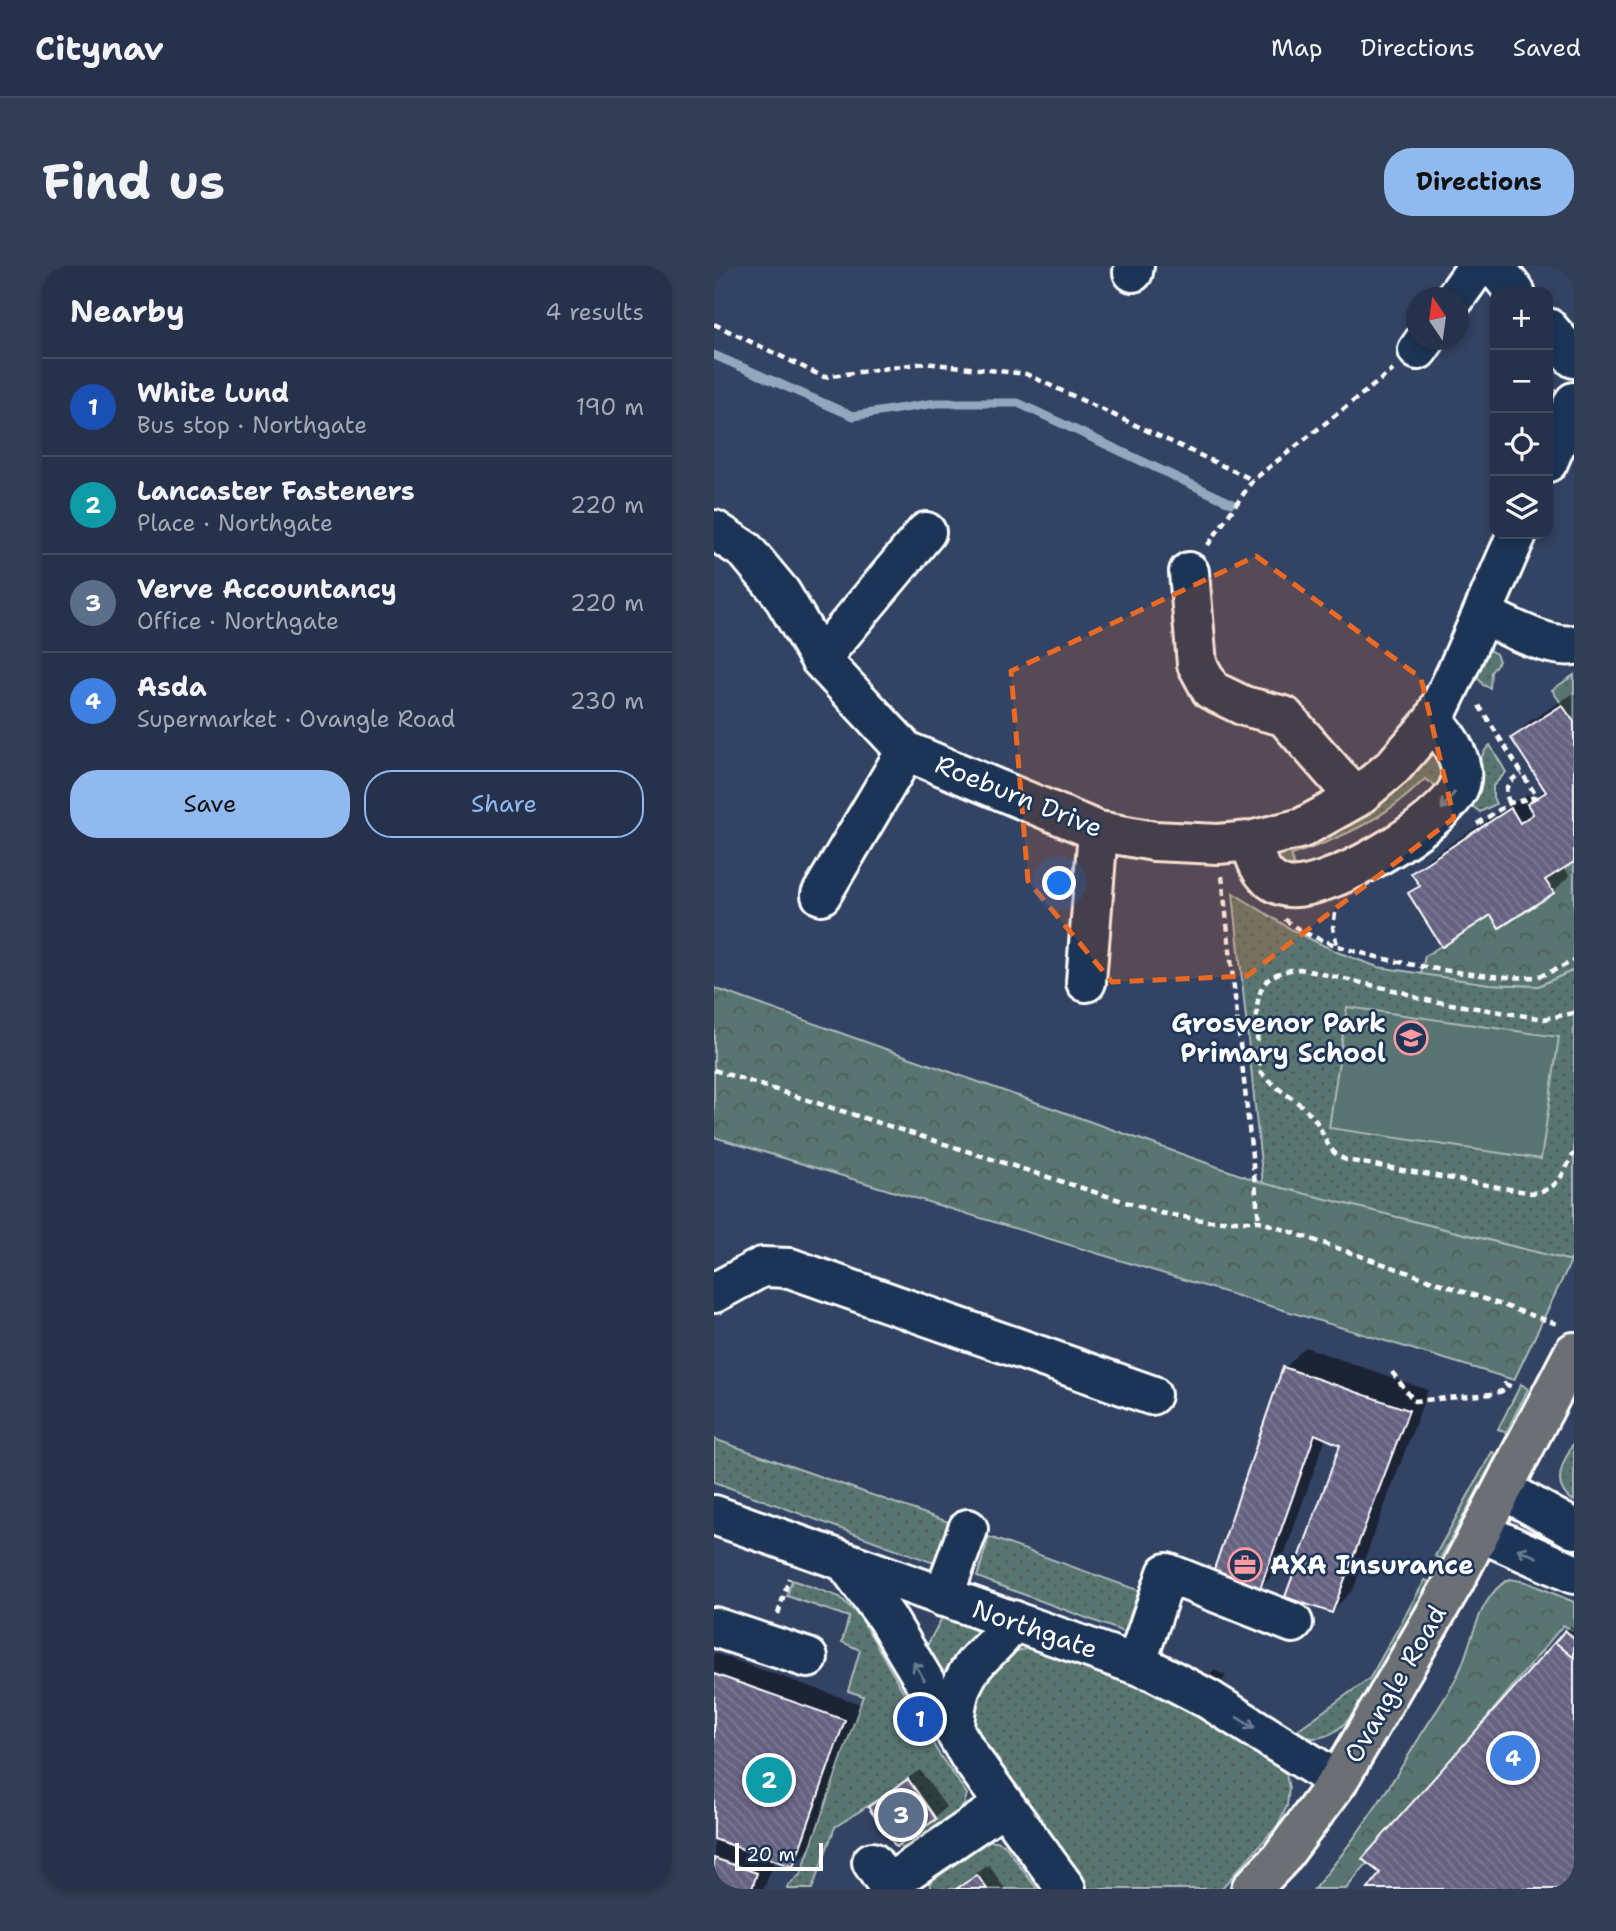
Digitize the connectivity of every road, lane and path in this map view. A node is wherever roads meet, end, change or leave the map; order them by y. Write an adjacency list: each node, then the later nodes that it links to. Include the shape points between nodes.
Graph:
1 (720, 266): 4 (path)
2 (1478, 266): 5 (street)
3 (1494, 266): 6 (street)
4 (714, 280)
5 (1463, 287)
6 (1512, 287)
7 (714, 324): 13 (path, via 824,377 924,363 1026,374)
8 (1553, 334): 10 (street)
9 (1415, 350): 13 (path)
10 (1574, 358)
11 (1574, 402): 12 (street)
12 (1553, 450)
13 (1253, 480): 17 (path)
14 (714, 530): 20 (street, Roeburn Drive, via 746,551 781,593)
15 (926, 532): 20 (street)
16 (1515, 539): 18 (street, Roeburn Drive)
17 (1189, 572): 26 (street, via 1197,664 1211,690 1244,706 1283,716)
18 (1482, 614): 19 (street, via 1534,637); 21 (street, Roeburn Drive)
19 (1574, 646)
20 (820, 659): 23 (street, Roeburn Drive)
21 (1457, 671): 22 (street, Roeburn Drive); 24 (path)
22 (1433, 721): 26 (street, Roeburn Drive, via 1393,767); 29 (street, one-way to 29, via 1446,734 1460,766 1460,787 1437,816 1409,838 1377,857 1297,888 1270,880)
23 (906, 751): 28 (street, Roeburn Drive); 30 (street)
24 (1522, 774): 25 (path); 27 (path, via 1506,787)
25 (1537, 797)
26 (1356, 798): 29 (street, Roeburn Drive, via 1302,828)
27 (1510, 803)
28 (1098, 831): 29 (street, Roeburn Drive, via 1154,841); 35 (street)
29 (1234, 842): 39 (path)
30 (821, 895)
31 (1336, 909): 33 (path, via 1333,928)
32 (1282, 916): 33 (path)
33 (1337, 946): 34 (path, via 1423,966 1495,976 1537,977)
34 (1574, 961)
35 (1086, 982)
36 (1574, 1013): 38 (path, via 1544,1019 1502,1013 1420,999 1300,969 1269,980 1256,1000 1261,1072 1314,1117 1335,1156 1532,1193 1556,1185)
37 (714, 1070): 39 (path, via 1160,1213 1208,1221)
38 (1574, 1153)
39 (1259, 1221): 41 (path)
40 (714, 1293): 44 (street, via 762,1267 790,1268)
41 (1567, 1339): 43 (main road, Ovangle Road)
42 (1392, 1372): 43 (path, via 1414,1401 1492,1394 1502,1391 1505,1384)
43 (1533, 1392): 45 (main road, Ovangle Road)
44 (1151, 1395)
45 (1504, 1490): 48 (street); 49 (main road, Ovangle Road)
46 (714, 1514): 50 (street, Northgate)
47 (968, 1529): 54 (street)
48 (1574, 1529)
49 (1480, 1532): 51 (street, one-way to 49); 61 (main road, Ovangle Road)
50 (846, 1563): 54 (street, Northgate); 60 (street, one-way to 50, via 886,1617)
51 (1574, 1574)
52 (789, 1578): 53 (path)
53 (784, 1595)
54 (943, 1597): 55 (street, Northgate)
55 (1013, 1620): 59 (street, Northgate); 60 (street, via 961,1683)
56 (1293, 1623): 59 (street, via 1167,1573)
57 (714, 1627): 58 (street)
58 (808, 1658)
59 (1136, 1664): 61 (street, Northgate, one-way to 61, via 1208,1699)
60 (954, 1730): 62 (street)
61 (1338, 1781): 65 (main road, Ovangle Road, via 1280,1859)
62 (1004, 1805): 63 (street); 64 (street)
63 (883, 1879)
64 (1066, 1889)
65 (1251, 1889)

